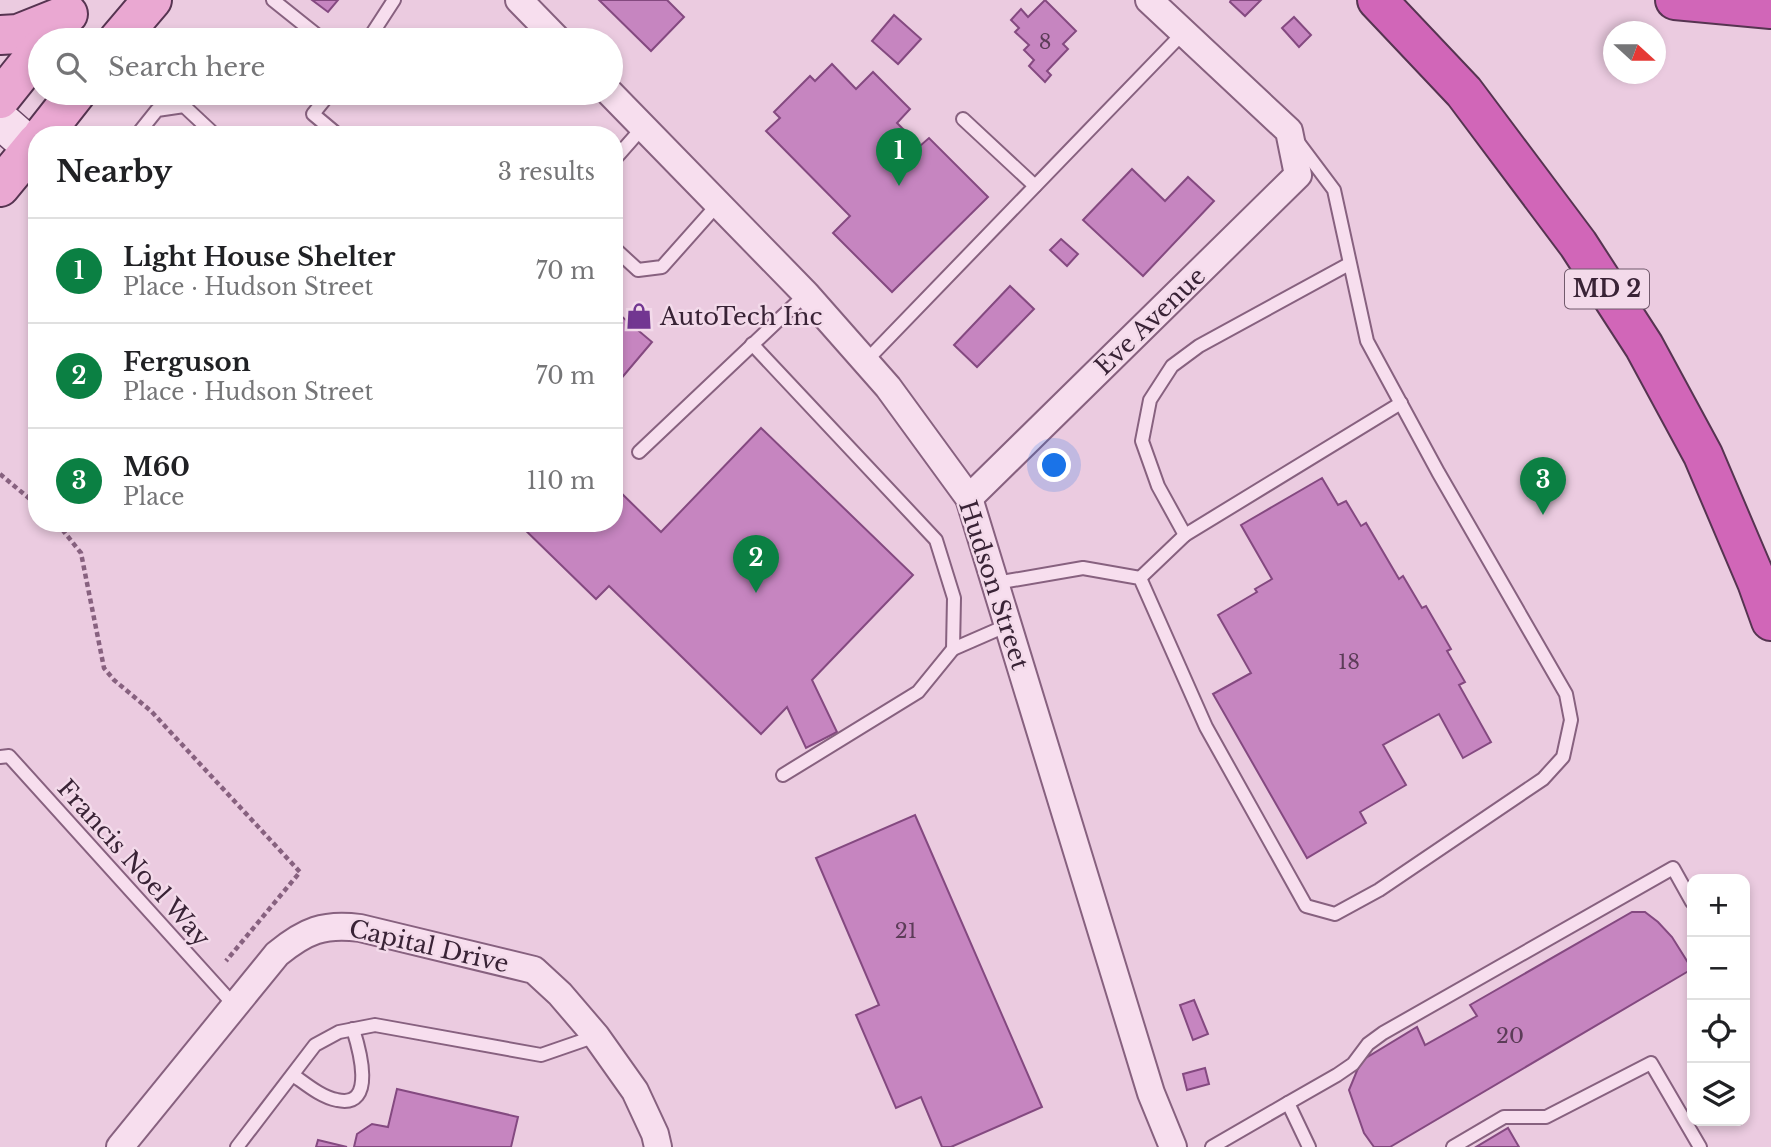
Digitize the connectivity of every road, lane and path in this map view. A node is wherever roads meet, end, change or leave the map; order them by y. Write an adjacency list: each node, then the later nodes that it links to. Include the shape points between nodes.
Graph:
1 (152, 0): 11 (main road)
2 (273, 0): 12 (lane)
3 (394, 0): 13 (lane)
4 (519, 0): 14 (street)
5 (1149, 0): 16 (street)
6 (1377, 0): 51 (highway, MD 2, via 1464,92 1578,244 1644,346 1703,455)
7 (1675, 0): 8 (highway)
8 (1771, 9)
9 (65, 18): 10 (main road)
10 (36, 28)
11 (128, 28)
12 (308, 28)
13 (376, 28)
14 (546, 28)
15 (28, 31): 17 (main road)
16 (1183, 33): 30 (street); 34 (lane)
17 (0, 34)
18 (28, 64): 19 (main road)
19 (0, 99)
20 (67, 105): 25 (main road)
21 (320, 105): 28 (lane, via 313,114)
22 (622, 105): 29 (street, Hudson Street)
23 (963, 119): 34 (lane)
24 (0, 120): 31 (main road)
25 (51, 126)
26 (144, 126): 27 (lane, via 157,110 184,106)
27 (205, 126)
28 (327, 126)
29 (643, 127): 32 (lane); 36 (street, Hudson Street)
30 (1289, 131): 38 (lane, via 1334,190); 46 (street, Eve Avenue, via 1298,175)
31 (28, 138)
32 (623, 150)
33 (28, 154): 35 (main road)
34 (1035, 186): 41 (lane)
35 (0, 187)
36 (718, 204): 37 (lane, via 662,267 638,270); 39 (street, Hudson Street)
37 (623, 256)
38 (1349, 264): 42 (lane, via 1367,341); 48 (lane, via 1199,346 1172,366 1150,400 1142,441 1158,486)
39 (806, 294): 40 (lane); 41 (street, Hudson Street)
40 (752, 344): 43 (lane); 53 (lane, via 936,540 954,598)
41 (865, 362): 46 (street, Hudson Street)
42 (1401, 403): 48 (lane); 49 (lane, via 1566,694 1571,720 1563,757 1543,779 1379,890 1335,914 1306,906 1206,727)
43 (639, 452)
44 (0, 474): 45 (path)
45 (28, 497)
46 (969, 498): 50 (street, Hudson Street)
47 (64, 532): 57 (path, via 81,553 104,668 151,711 300,873)
48 (1185, 535): 49 (lane)
49 (1140, 578): 50 (lane, via 1083,568)
50 (996, 583): 52 (street, Hudson Street)
51 (1771, 621)
52 (1008, 625): 53 (lane); 66 (street, Hudson Street)
53 (953, 649): 55 (lane, via 918,692)
54 (0, 757): 58 (lane, Francis Noel Way, via 9,756)
55 (783, 775)
56 (1687, 893): 62 (lane, via 1673,868 1384,1033 1337,1075)
57 (226, 961)
58 (234, 1004): 60 (street, Capital Drive, via 292,941 340,925 534,970); 63 (street, Capital Drive)
59 (353, 1029): 60 (lane, via 375,1026 541,1055); 61 (lane, via 315,1045); 61 (lane, via 362,1070 362,1088 355,1097 338,1101)
60 (596, 1036): 65 (street, Capital Drive, via 635,1091)
61 (293, 1075): 64 (lane)
62 (1288, 1103): 67 (lane); 68 (lane)
63 (120, 1147)
64 (237, 1147)
65 (657, 1147)
66 (1172, 1147)
67 (1212, 1147)
68 (1309, 1147)
69 (1453, 1147): 70 (lane, via 1504,1117 1546,1117 1651,1063)
70 (1700, 1147)

